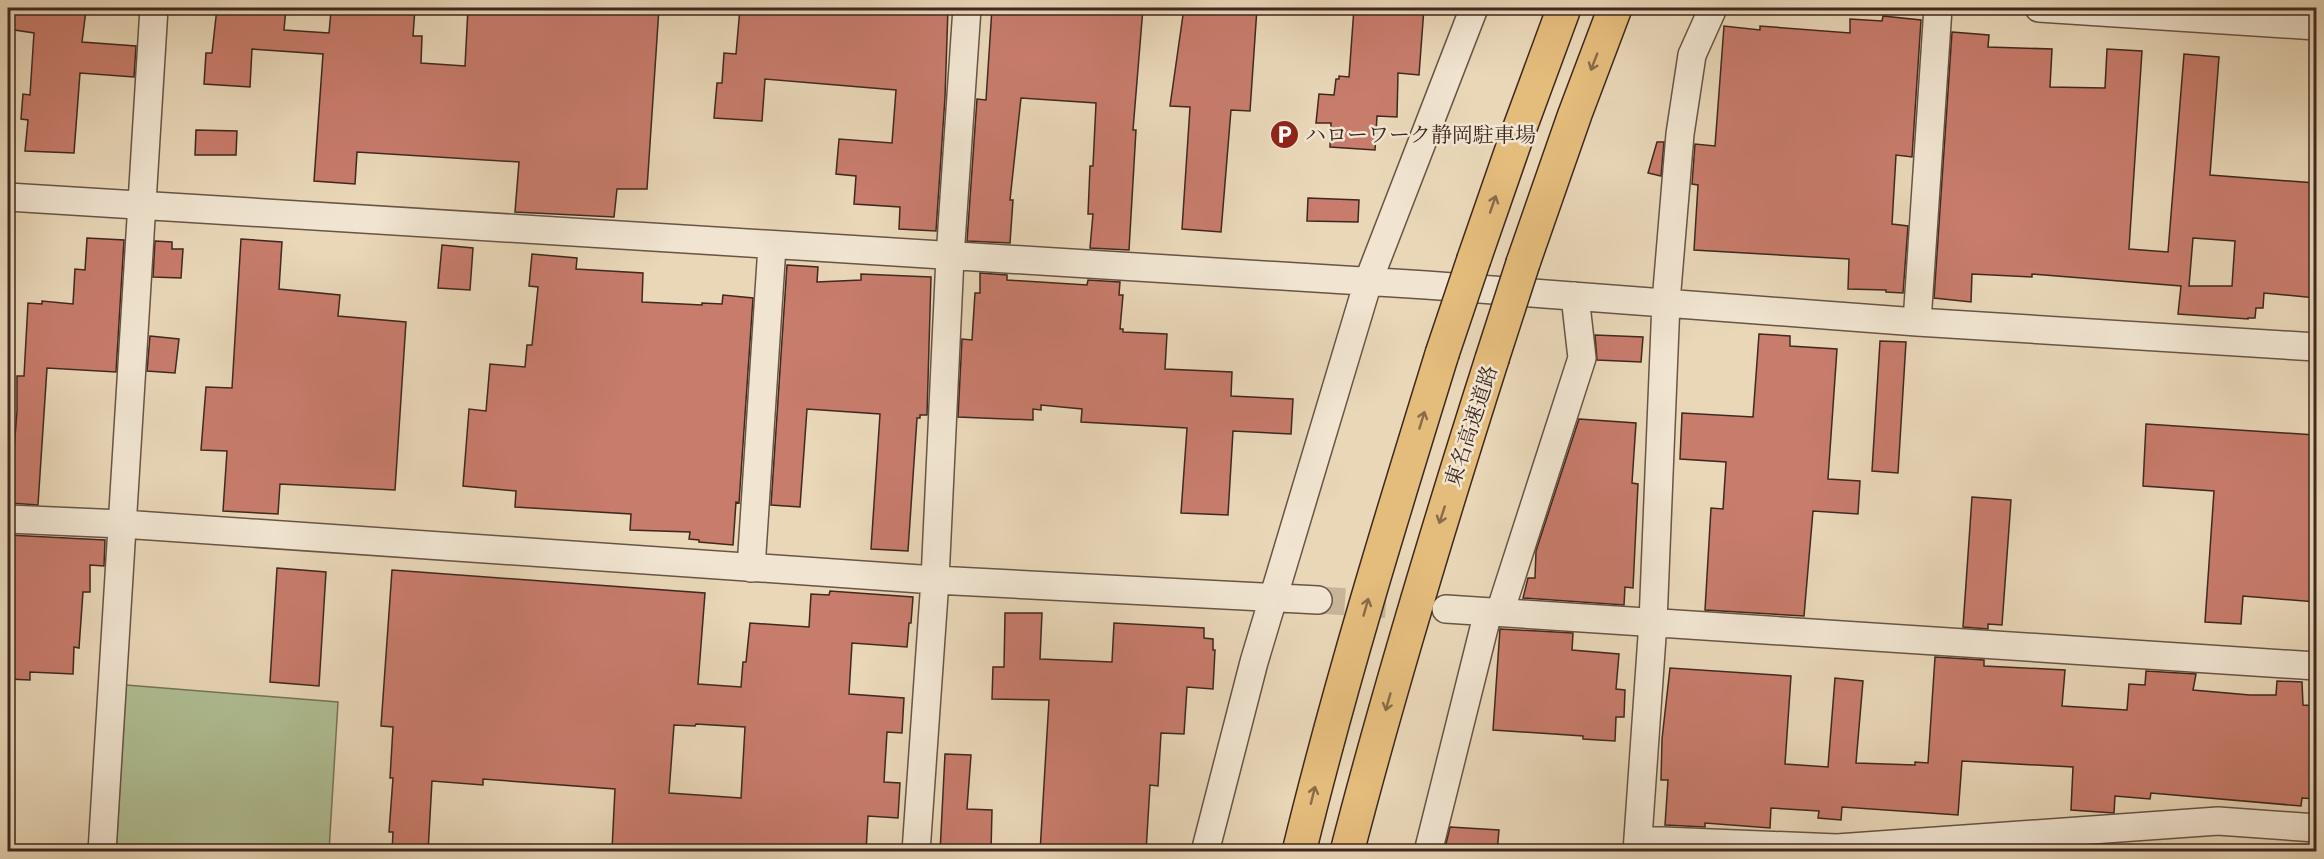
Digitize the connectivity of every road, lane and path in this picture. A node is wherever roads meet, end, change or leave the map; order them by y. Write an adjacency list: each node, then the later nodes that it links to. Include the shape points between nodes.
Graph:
1 (154, 8): 11 (street)
2 (966, 8): 13 (street)
3 (1474, 8): 14 (street)
4 (1564, 8): 34 (highway, one-way to 4, bridge, via 1326,744 1442,354)
5 (1615, 8): 35 (highway, 東名高速道路, one-way to 35, bridge, via 1523,262 1437,530)
6 (1713, 8): 16 (street, via 1692,55 1680,134)
7 (1938, 8): 17 (street)
8 (2038, 8): 9 (street)
9 (2316, 26)
10 (8, 197): 11 (street)
11 (141, 205): 12 (street); 20 (street)
12 (772, 246): 13 (street); 21 (street)
13 (950, 257): 14 (street); 22 (street)
14 (1368, 282): 15 (street); 23 (street)
15 (1575, 296): 16 (street); 26 (street, via 1582,358)
16 (1666, 302): 17 (street); 27 (street)
17 (1917, 322): 18 (street)
18 (2316, 347)
19 (8, 519): 20 (street)
20 (122, 524): 21 (street); 31 (street)
21 (751, 568): 22 (street)
22 (935, 580): 23 (street); 32 (street)
23 (1273, 599): 24 (street); 33 (street)
24 (1318, 600)
25 (1446, 609): 26 (street)
26 (1494, 612): 27 (street); 36 (street)
27 (1653, 622): 28 (street); 30 (street)
28 (2316, 666)
29 (2316, 828): 30 (street, via 2218,821 1837,848)
30 (1637, 846)
31 (102, 852)
32 (916, 852)
33 (1205, 852)
34 (1299, 852)
35 (1347, 852)
36 (1428, 852)

